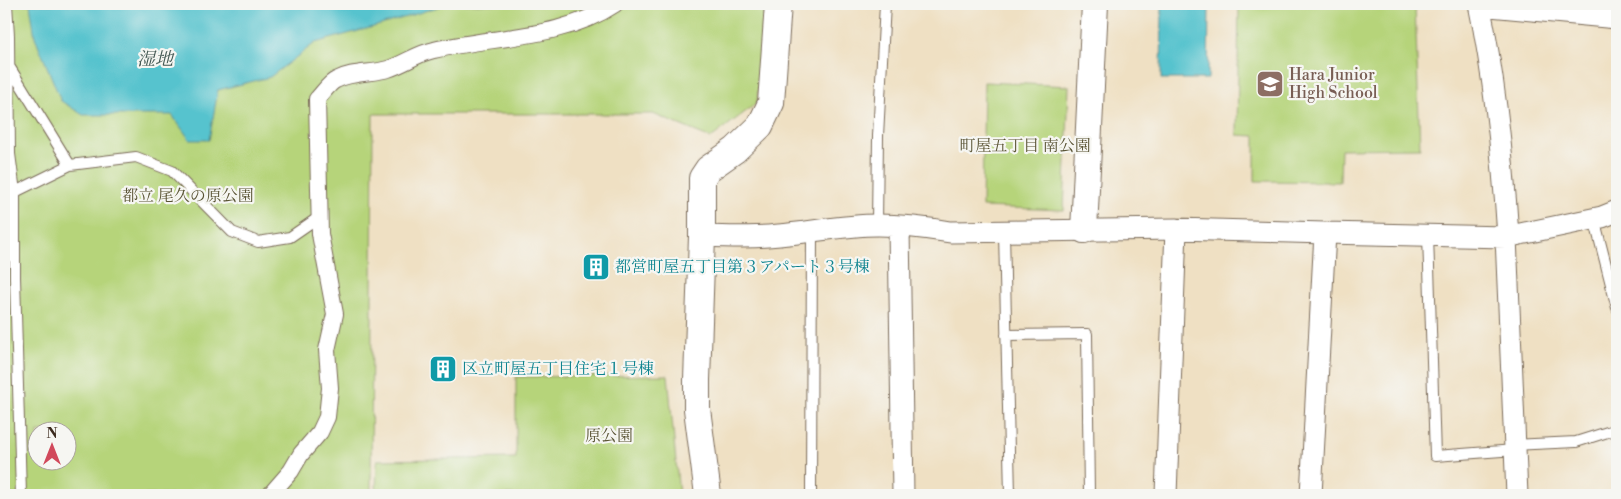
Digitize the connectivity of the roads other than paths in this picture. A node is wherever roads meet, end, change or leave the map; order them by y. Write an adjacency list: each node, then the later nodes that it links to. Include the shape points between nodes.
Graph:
1 (8, 4): 8 (lane)
2 (615, 4): 12 (street, via 573,24 529,35 431,50 388,70 357,73 335,80 317,99)
3 (778, 4): 21 (street, via 771,103 760,126 735,150 708,169 702,178)
4 (885, 4): 14 (lane)
5 (1095, 4): 17 (street)
6 (1479, 4): 7 (street); 23 (street, via 1487,41 1504,175)
7 (1617, 18)
8 (9, 66): 9 (lane); 10 (lane, via 10,154)
9 (70, 165): 10 (lane); 12 (lane, via 136,157 172,171 232,232 258,242 290,238)
10 (15, 192): 28 (lane)
11 (1617, 211): 13 (street)
12 (319, 217): 29 (street, via 335,314 327,350 330,388 327,417 320,432)
13 (1594, 218): 23 (street); 24 (lane)
14 (877, 225): 15 (street); 18 (street)
15 (899, 227): 19 (street, via 950,232); 32 (street)
16 (1176, 229): 17 (street); 20 (street); 35 (street)
17 (1084, 230): 19 (street)
18 (812, 231): 21 (street, via 777,236); 31 (lane)
19 (1004, 232): 25 (lane)
20 (1325, 233): 22 (street); 36 (street)
21 (702, 236): 30 (street, via 697,409)
22 (1428, 236): 23 (street); 27 (lane, via 1435,456)
23 (1507, 236): 27 (street)
24 (1617, 308)
25 (1006, 335): 33 (lane); 34 (lane, via 1087,334)
26 (1617, 429): 27 (lane, via 1576,442)
27 (1515, 447): 37 (street)
28 (21, 495)
29 (270, 495)
30 (708, 495)
31 (811, 495)
32 (903, 495)
33 (1010, 495)
34 (1089, 495)
35 (1166, 495)
36 (1311, 495)
37 (1517, 495)

